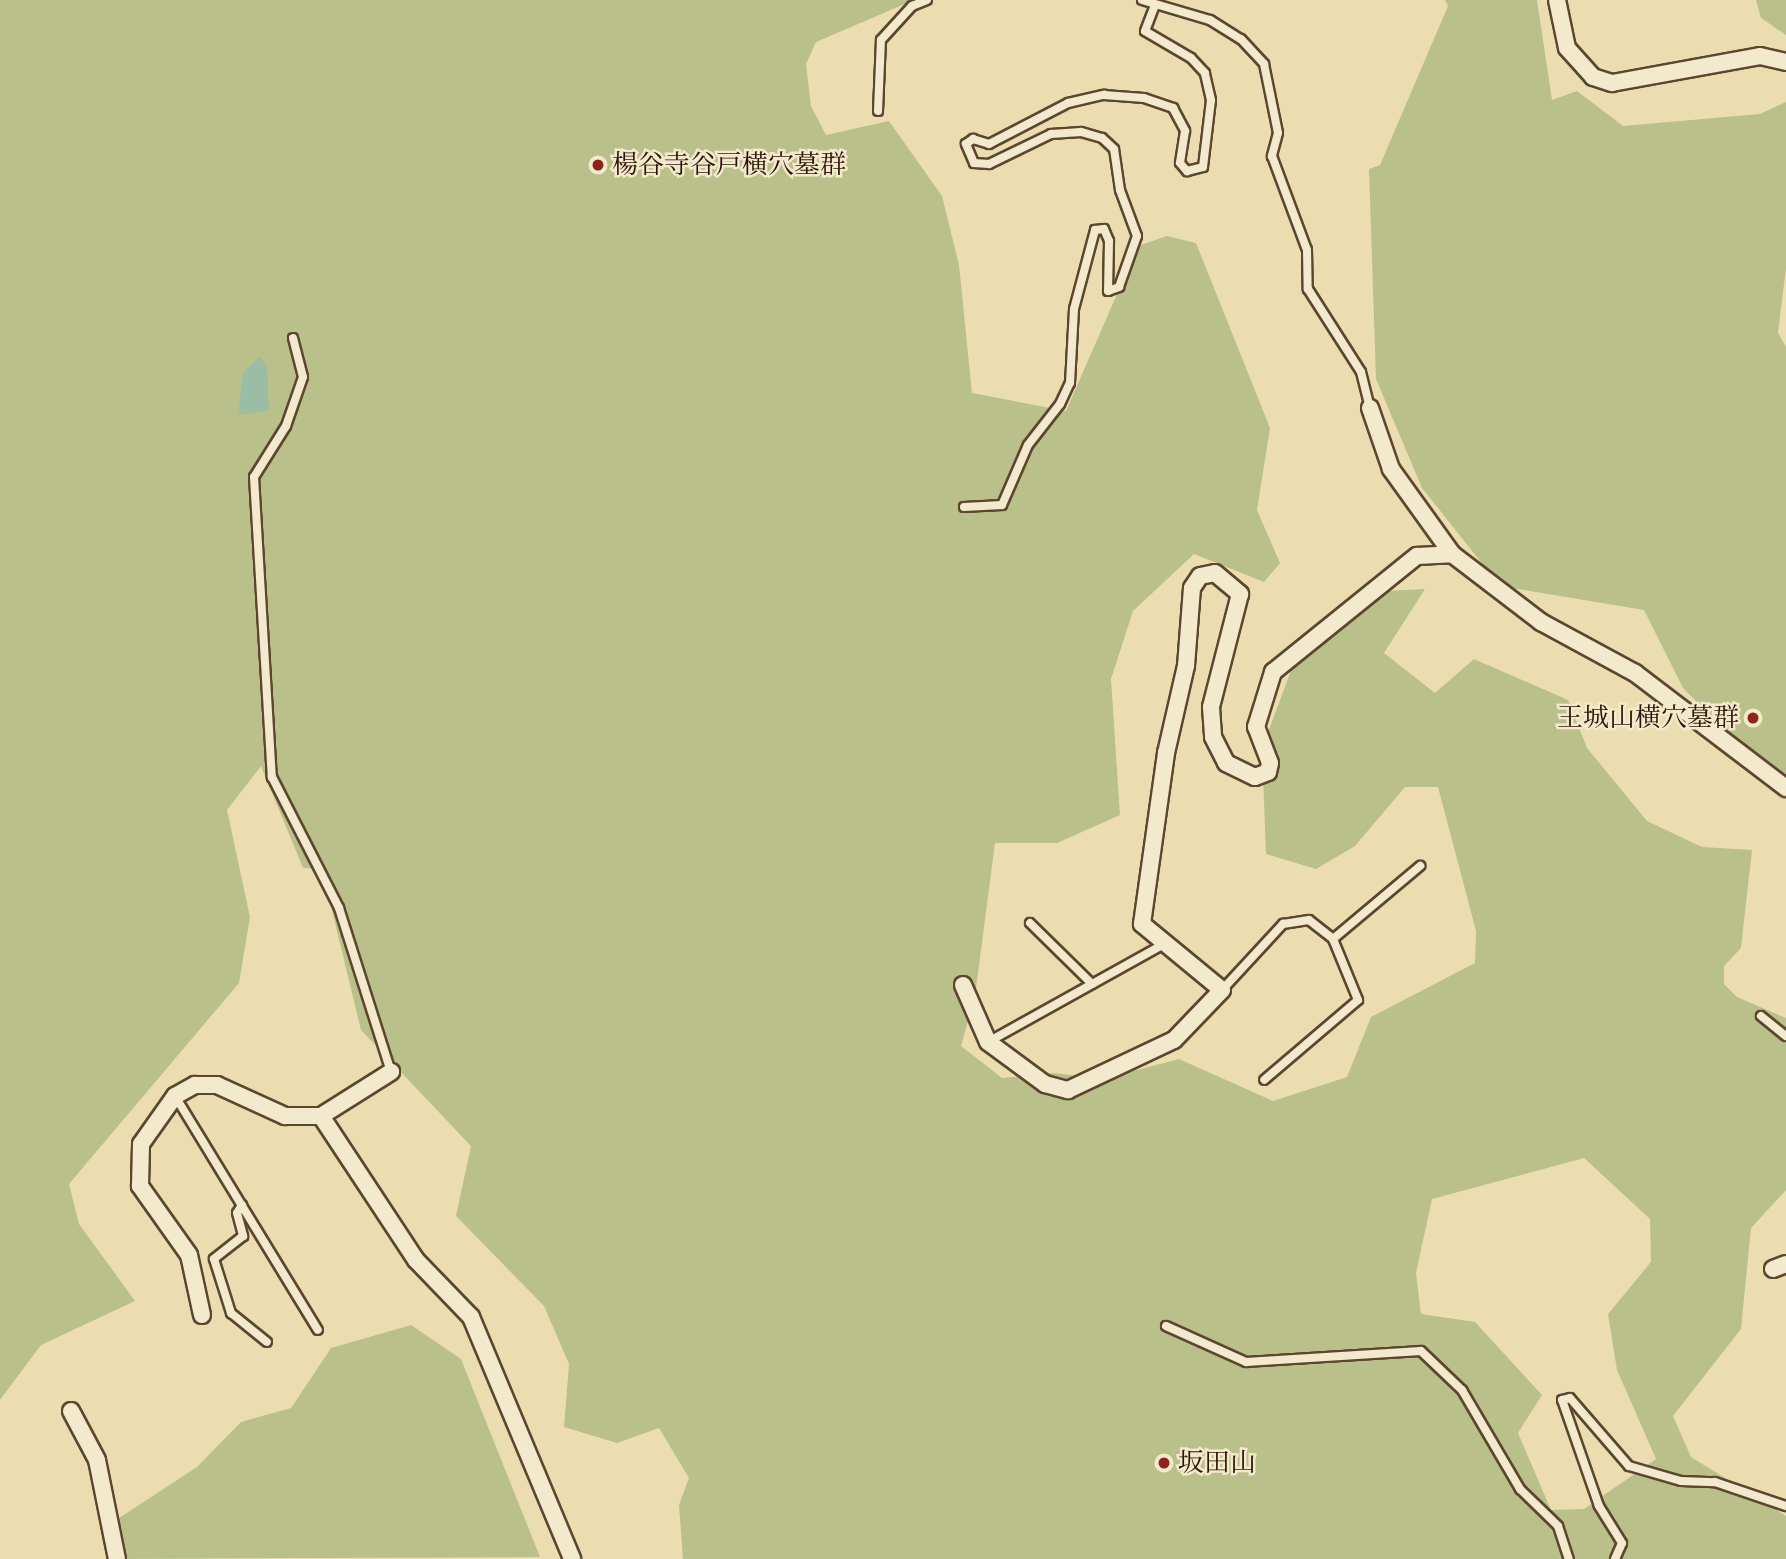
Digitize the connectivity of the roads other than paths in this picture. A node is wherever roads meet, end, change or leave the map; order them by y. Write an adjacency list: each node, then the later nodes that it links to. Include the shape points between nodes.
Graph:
1 (927, 0): 6 (lane, via 912,6 881,40)
2 (1142, 0): 4 (lane)
3 (1557, 0): 5 (street, via 1567,48 1593,77 1612,83 1760,56)
4 (1155, 5): 8 (lane, via 1210,20 1241,39 1264,64 1279,133 1272,156 1307,250 1308,289 1361,372); 9 (lane, via 1145,31 1191,58 1205,73 1211,100 1203,167 1187,171 1180,163 1185,131 1173,108 1144,98 1104,95 1068,103 989,144 973,139 966,144 974,163 989,163 1051,134 1081,132 1102,138 1114,149 1120,190 1138,236 1112,292 1105,286 1107,233 1096,230 1074,309 1070,383 1060,404 1028,445 1002,505)
5 (1786, 62)
6 (878, 111)
7 (293, 338): 22 (lane, via 303,377 286,426 254,477 272,777 339,908)
8 (1370, 408): 10 (street, via 1391,469)
9 (964, 507)
10 (1452, 554): 11 (street, via 1541,622 1636,673); 15 (street, via 1417,556 1273,672 1256,727 1270,763 1268,772 1248,778 1226,762 1213,737 1211,707 1240,594 1215,573 1200,576 1192,588 1186,666 1166,753 1142,924)
11 (1786, 788)
12 (1420, 866): 14 (lane)
13 (1030, 923): 16 (lane)
14 (1333, 939): 18 (lane, via 1309,920 1283,924); 23 (lane, via 1358,1000)
15 (1164, 944): 16 (lane); 18 (street)
16 (1092, 984): 21 (lane)
17 (963, 985): 21 (street)
18 (1222, 990): 21 (street, via 1174,1040 1068,1090 1045,1084)
19 (1761, 1016): 20 (lane)
20 (1786, 1035)
21 (988, 1042)
22 (391, 1072): 25 (street)
23 (1264, 1080)
24 (175, 1096): 25 (street, via 195,1085 217,1085 285,1116); 26 (lane); 27 (street, via 141,1144 140,1186 189,1255)
25 (321, 1116): 34 (street, via 416,1260 471,1317)
26 (242, 1205): 29 (lane); 30 (lane, via 237,1213 243,1236 214,1259 231,1313)
27 (202, 1315)
28 (1166, 1326): 35 (lane, via 1246,1362 1421,1351 1462,1390 1520,1489 1558,1526)
29 (318, 1329)
30 (268, 1342)
31 (71, 1411): 33 (street, via 97,1460)
32 (1786, 1506): 36 (lane, via 1715,1482 1681,1481 1629,1466 1570,1398 1562,1400 1599,1506 1622,1543)
33 (117, 1559)
34 (572, 1559)
35 (1569, 1559)
36 (1615, 1559)

